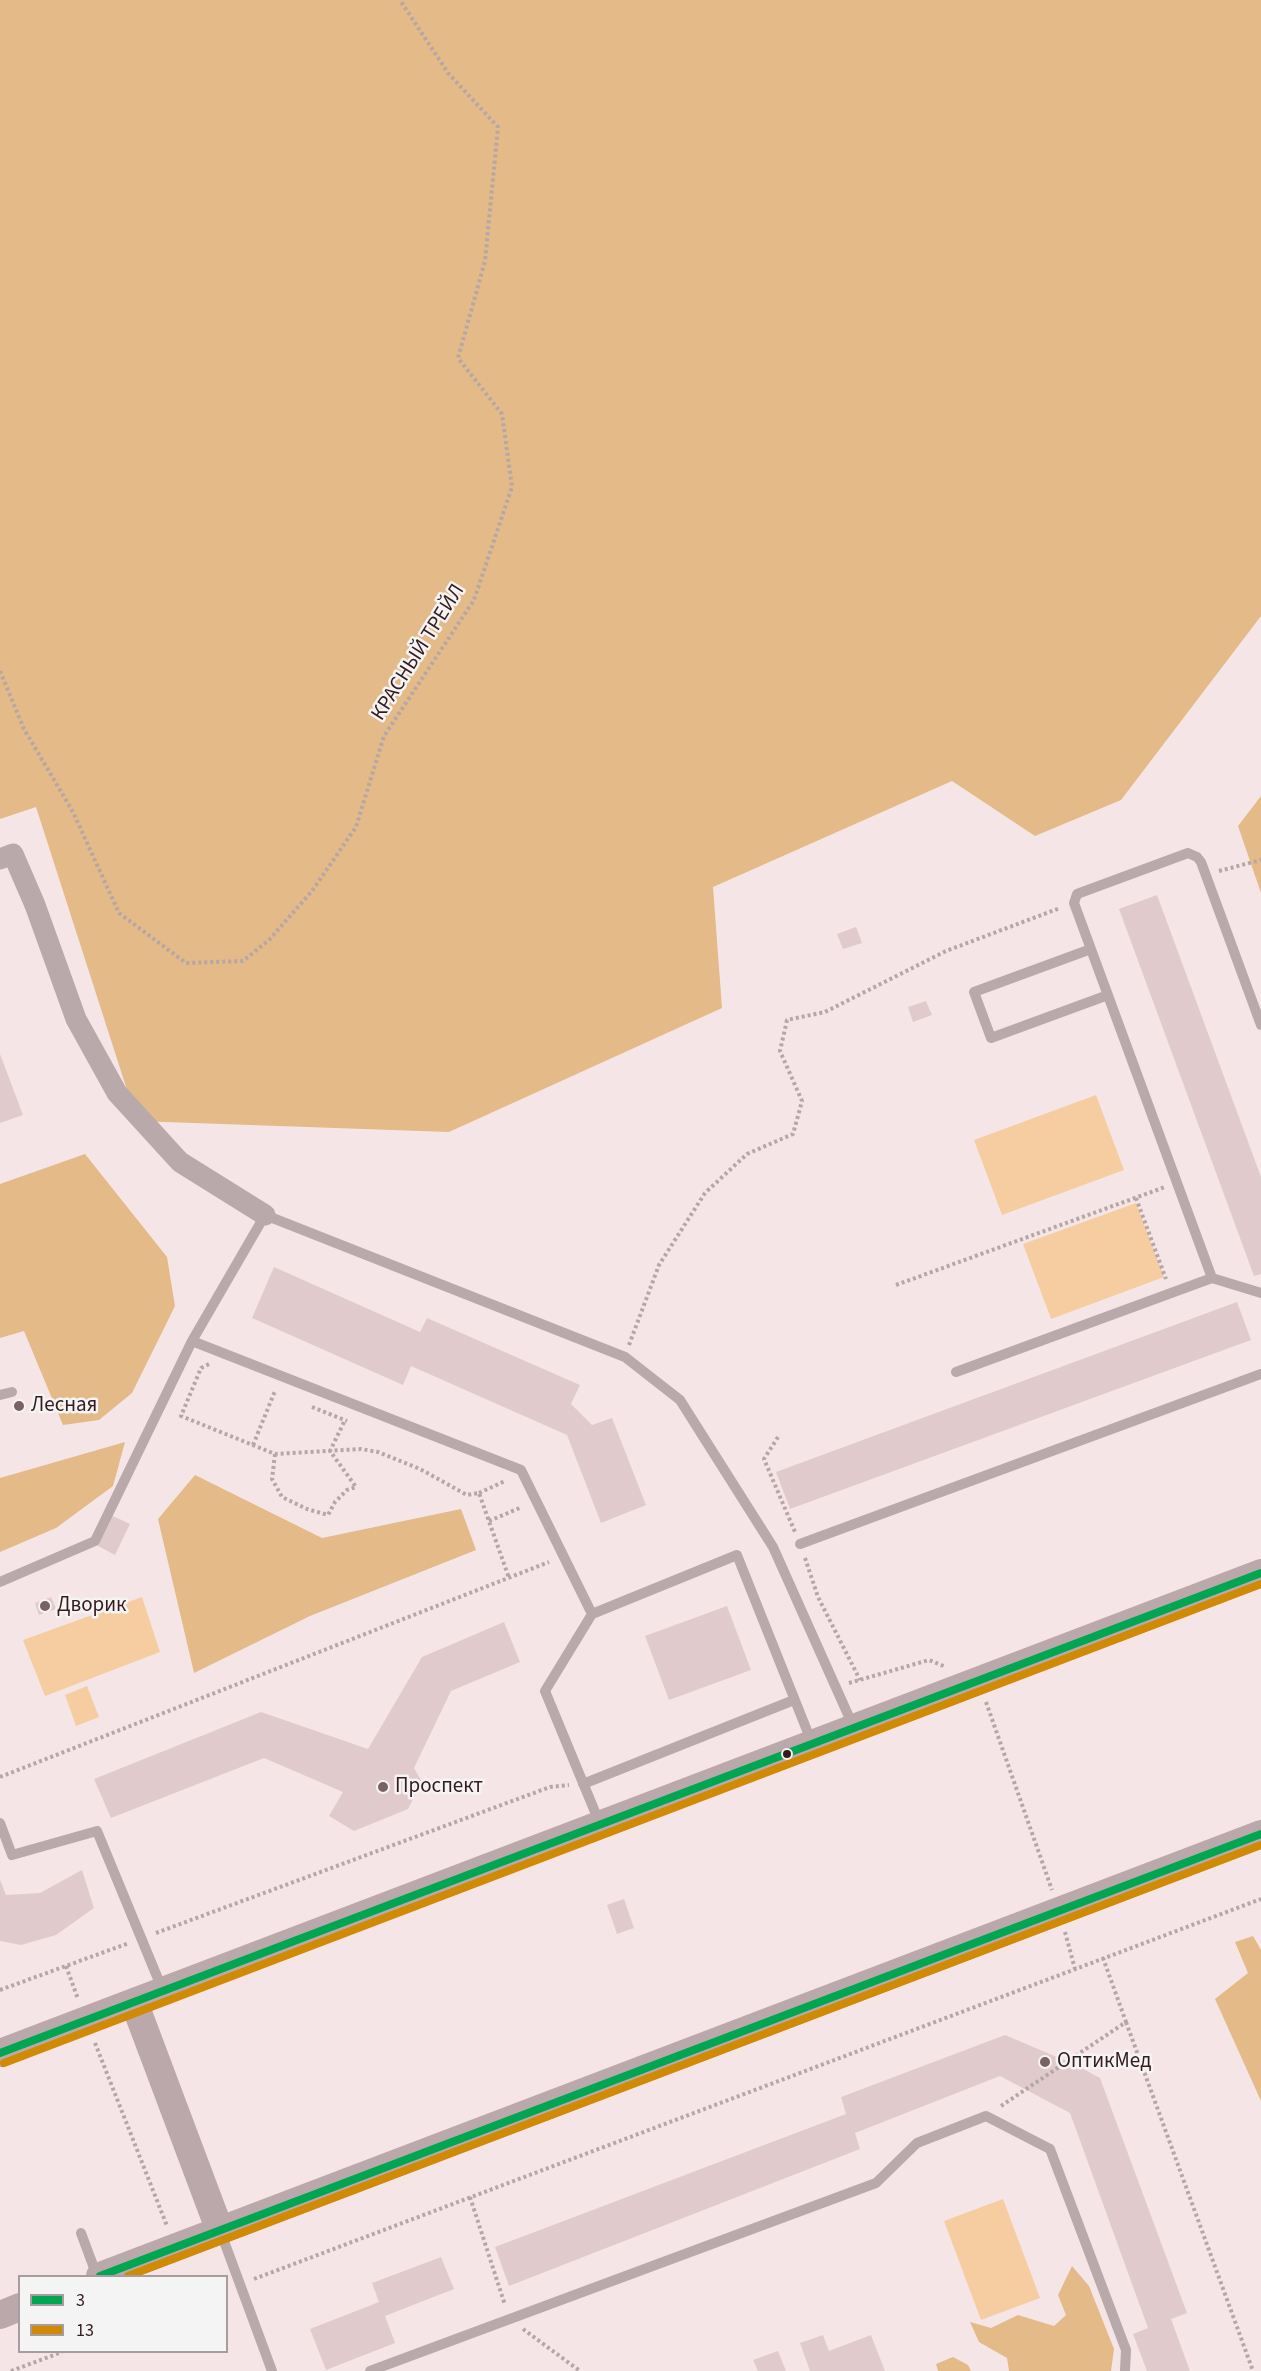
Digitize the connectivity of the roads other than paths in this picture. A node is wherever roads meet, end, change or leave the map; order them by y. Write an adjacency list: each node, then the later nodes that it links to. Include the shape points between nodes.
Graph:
1 (0, 859): 5 (street, via 13,854 76,1018 117,1093 180,1162)
2 (1091, 949): 3 (lane); 3 (lane, via 974,992 981,1011 991,1038); 4 (lane, via 1074,903 1077,894 1188,853 1197,857)
3 (1108, 995): 6 (lane)
4 (1261, 1025)
5 (265, 1215): 8 (lane); 18 (lane, via 625,1357 680,1400 772,1547)
6 (1212, 1278): 7 (lane); 9 (lane)
7 (1261, 1293)
8 (192, 1341): 15 (lane, via 95,1541); 16 (lane, via 521,1470)
9 (956, 1372)
10 (1261, 1374): 13 (lane)
11 (12, 1392): 12 (lane)
12 (0, 1395)
13 (800, 1544)
14 (1261, 1572): 18 (main road)
15 (0, 1582)
16 (592, 1614): 17 (lane, via 737,1555); 20 (lane, via 545,1691)
17 (794, 1700): 19 (lane); 20 (lane)
18 (854, 1728): 19 (main road)
19 (812, 1744): 22 (main road)
20 (584, 1784): 22 (lane)
21 (0, 1823): 24 (lane, via 12,1856 97,1831)
22 (600, 1824): 24 (main road)
23 (1261, 1834): 27 (main road)
24 (163, 1991): 25 (main road)
25 (134, 2002): 26 (main road); 27 (main road)
26 (0, 2053)
27 (220, 2231): 30 (main road); 33 (lane)
28 (81, 2233): 29 (lane)
29 (97, 2275)
30 (103, 2275)
31 (18, 2308): 32 (main road)
32 (0, 2315)
33 (272, 2371)
34 (369, 2371): 35 (lane, via 876,2183 917,2143 986,2116 1050,2149 1126,2350)
35 (1125, 2371)

